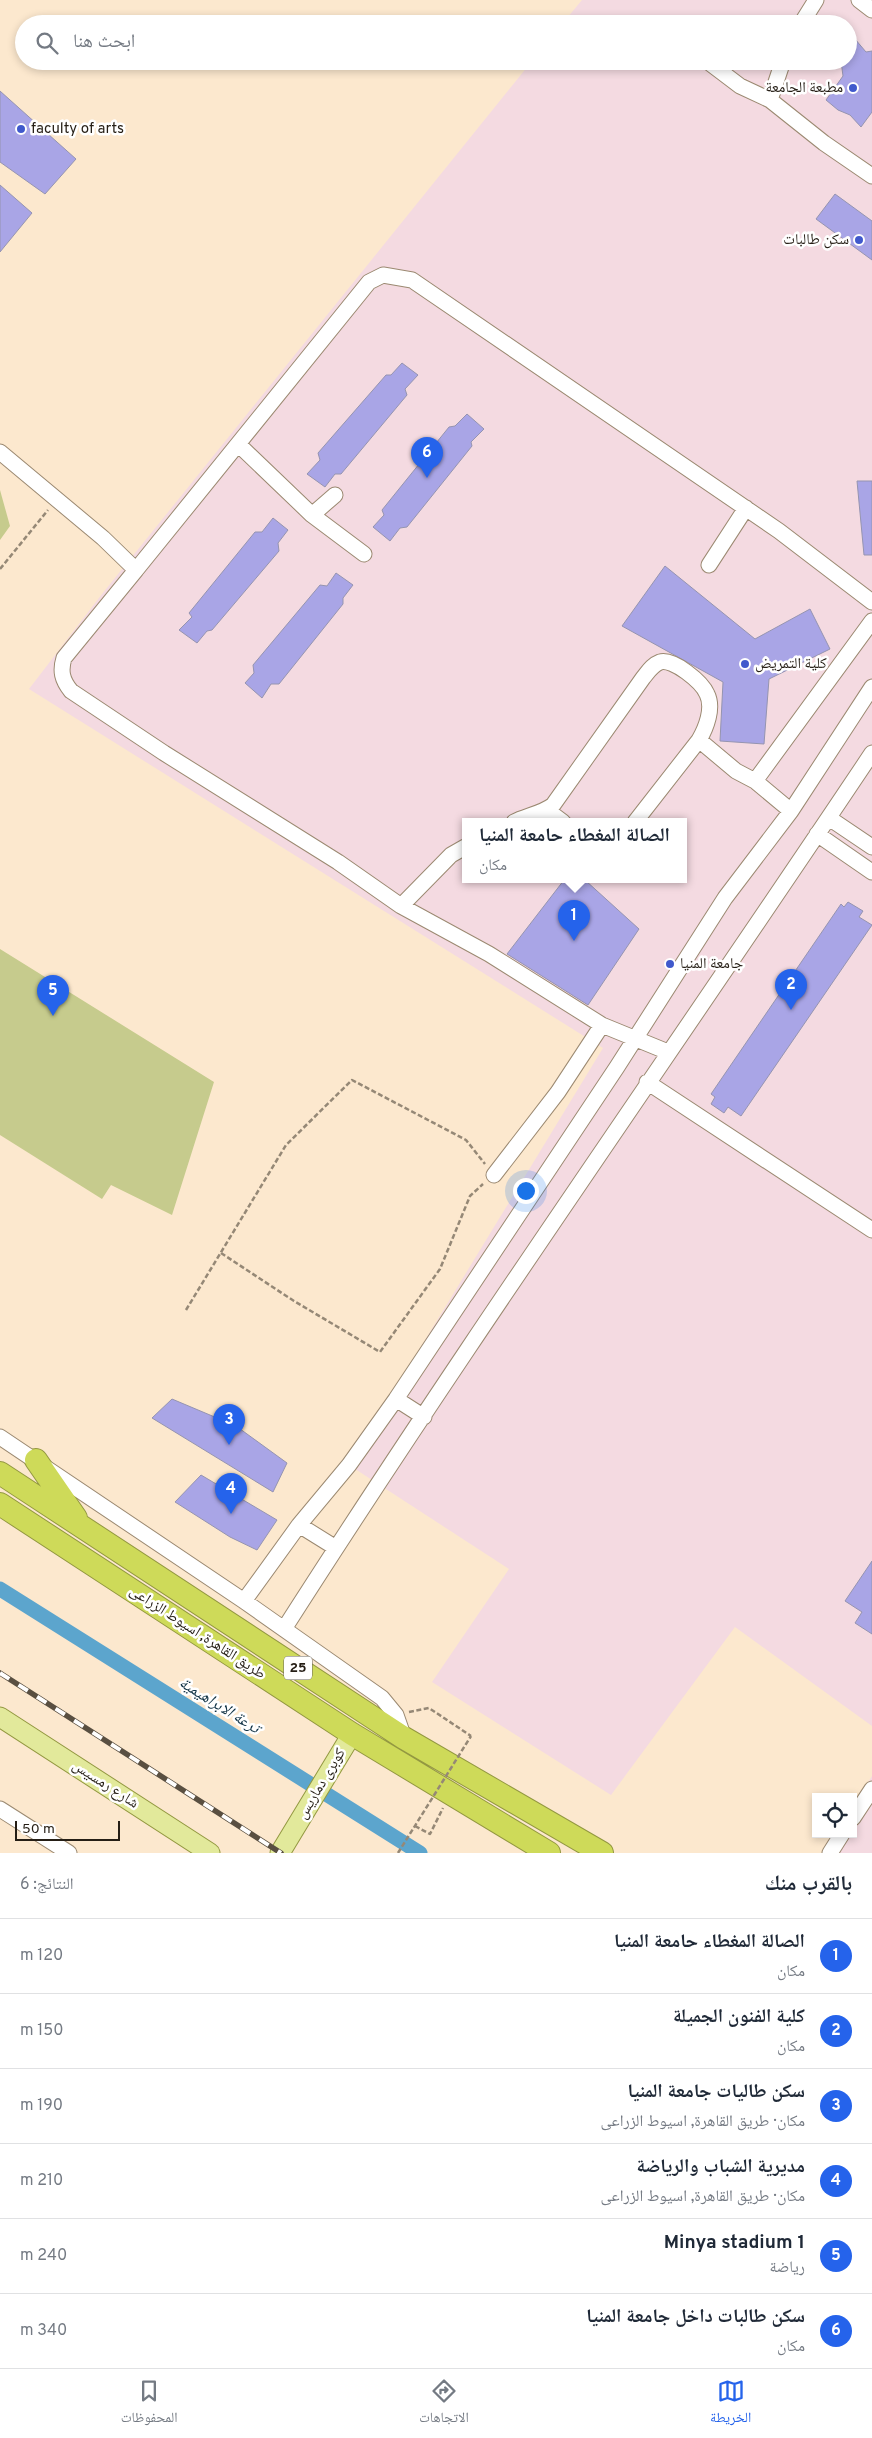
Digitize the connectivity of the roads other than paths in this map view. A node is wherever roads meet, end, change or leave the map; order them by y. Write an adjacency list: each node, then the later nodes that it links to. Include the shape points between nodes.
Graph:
1 (816, 0): 4 (street)
2 (859, 0): 3 (street)
3 (872, 10)
4 (807, 15)
5 (719, 70): 7 (street, via 740,86)
6 (780, 70): 7 (street)
7 (770, 100): 8 (street, via 824,144)
8 (872, 176)
9 (238, 444): 12 (street, via 368,282 383,275 412,280); 13 (street); 16 (street)
10 (0, 452): 16 (street)
11 (335, 495): 13 (street)
12 (746, 508): 15 (street); 17 (street)
13 (312, 515): 14 (street)
14 (364, 554)
15 (709, 566)
16 (136, 570): 33 (street, via 64,658 61,668 67,686 164,753 338,862)
17 (872, 602)
18 (872, 621): 22 (street)
19 (872, 687): 24 (street)
20 (699, 740): 22 (street, via 736,772); 23 (street, via 706,728 707,694 693,677 670,662 661,662 643,678); 27 (street)
21 (872, 753): 28 (street)
22 (755, 781): 24 (street)
23 (547, 810): 25 (street); 26 (street)
24 (791, 811): 35 (street, via 726,898)
25 (522, 818)
26 (558, 818)
27 (637, 818)
28 (829, 818): 29 (street); 30 (street)
29 (817, 834): 32 (street); 36 (street)
30 (872, 847)
31 (462, 849): 33 (street, via 451,855)
32 (872, 872)
33 (401, 906): 34 (street, via 489,954)
34 (602, 1025): 35 (street); 38 (street, via 558,1092)
35 (635, 1039): 36 (street); 40 (street)
36 (668, 1052): 37 (street)
37 (647, 1082): 39 (street); 41 (street)
38 (494, 1175)
39 (872, 1230)
40 (396, 1399): 41 (street); 46 (street, via 349,1465)
41 (424, 1417): 48 (street)
42 (0, 1437): 43 (street)
43 (36, 1460): 47 (highway); 49 (street)
44 (0, 1473): 47 (highway, طريق القاهرة, اسيوط الزراعى / 25)
45 (0, 1504): 52 (highway, طريق القاهرة, اسيوط الزراعى / 25)
46 (300, 1525): 48 (street); 49 (street)
47 (82, 1527): 53 (highway, طريق القاهرة, اسيوط الزراعى / 25)
48 (336, 1548): 50 (street)
49 (244, 1601): 50 (street)
50 (284, 1630): 53 (street, via 382,1698 396,1715)
51 (0, 1717): 59 (main road, شارع رمسيس)
52 (352, 1734): 60 (main road, كوبرى دماريس); 61 (highway, طريق القاهرة, اسيوط الزراعى / 25)
53 (404, 1738): 62 (highway, طريق القاهرة, اسيوط الزراعى / 25)
54 (872, 1789): 56 (street)
55 (0, 1809): 58 (street)
56 (857, 1812)
57 (839, 1838): 63 (street)
58 (69, 1853)
59 (210, 1853)
60 (280, 1853)
61 (549, 1853)
62 (602, 1853)
63 (830, 1853)

